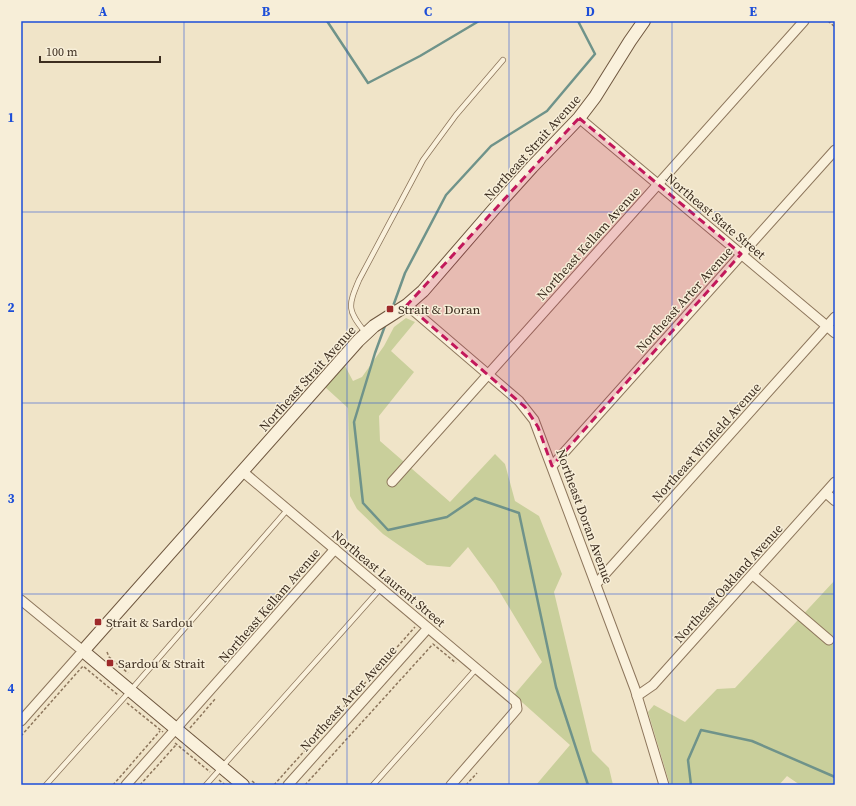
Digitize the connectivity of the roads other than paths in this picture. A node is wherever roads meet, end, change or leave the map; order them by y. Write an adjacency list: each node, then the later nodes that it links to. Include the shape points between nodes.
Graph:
1 (644, 21): 4 (main road, Northeast Strait Avenue)
2 (804, 21): 6 (street, Northeast Kellam Avenue)
3 (503, 60): 11 (lane, via 456,115 423,160 359,280 352,297 351,311)
4 (579, 118): 6 (street, Northeast State Street); 8 (main road, Northeast Strait Avenue, via 527,172 423,291)
5 (835, 150): 7 (street, Northeast Arter Avenue)
6 (658, 184): 7 (street, Northeast State Street); 13 (street, Northeast Kellam Avenue)
7 (741, 254): 10 (street, Northeast State Street); 14 (street, Northeast Arter Avenue)
8 (407, 305): 11 (main road, Northeast Strait Avenue); 13 (street, Northeast Doran Avenue)
9 (835, 317): 10 (street, Northeast Winfield Avenue)
10 (827, 326): 12 (street, Northeast State Street); 23 (street, Northeast Winfield Avenue)
11 (366, 333): 15 (main road, Northeast Strait Avenue)
12 (835, 333)
13 (488, 375): 14 (street, Northeast Doran Avenue, via 519,401 530,414 538,427); 16 (street, Northeast Kellam Avenue)
14 (552, 466): 23 (street, Northeast Doran Avenue)
15 (242, 471): 20 (street, Northeast Laurent Street); 28 (main road, Northeast Strait Avenue)
16 (392, 482)
17 (835, 482): 18 (street, Northeast Oakland Avenue)
18 (826, 493): 19 (street); 22 (street, Northeast Oakland Avenue)
19 (835, 501)
20 (288, 509): 21 (street, Northeast Laurent Street); 30 (lane)
21 (335, 549): 24 (street, Northeast Laurent Street); 33 (street, Northeast Kellam Avenue)
22 (753, 575): 27 (street); 31 (street, Northeast Oakland Avenue, via 653,685)
23 (596, 584): 31 (street, Northeast Doran Avenue)
24 (381, 588): 26 (street, Northeast Laurent Street); 34 (lane)
25 (21, 600): 28 (street)
26 (428, 628): 29 (street, Northeast Laurent Street); 39 (street, Northeast Arter Avenue)
27 (829, 640)
28 (83, 651): 30 (main road); 32 (street, Northeast Strait Avenue)
29 (477, 668): 40 (lane); 41 (street, Northeast Laurent Street, via 515,700 517,709)
30 (126, 694): 33 (main road); 35 (lane)
31 (637, 696): 42 (street, Northeast Doran Avenue)
32 (21, 721)
33 (168, 730): 34 (main road); 36 (street, Northeast Kellam Avenue)
34 (218, 772): 37 (lane); 38 (main road)
35 (46, 785)
36 (126, 785)
37 (206, 785)
38 (243, 785)
39 (288, 785)
40 (373, 785)
41 (451, 785)
42 (664, 785)

